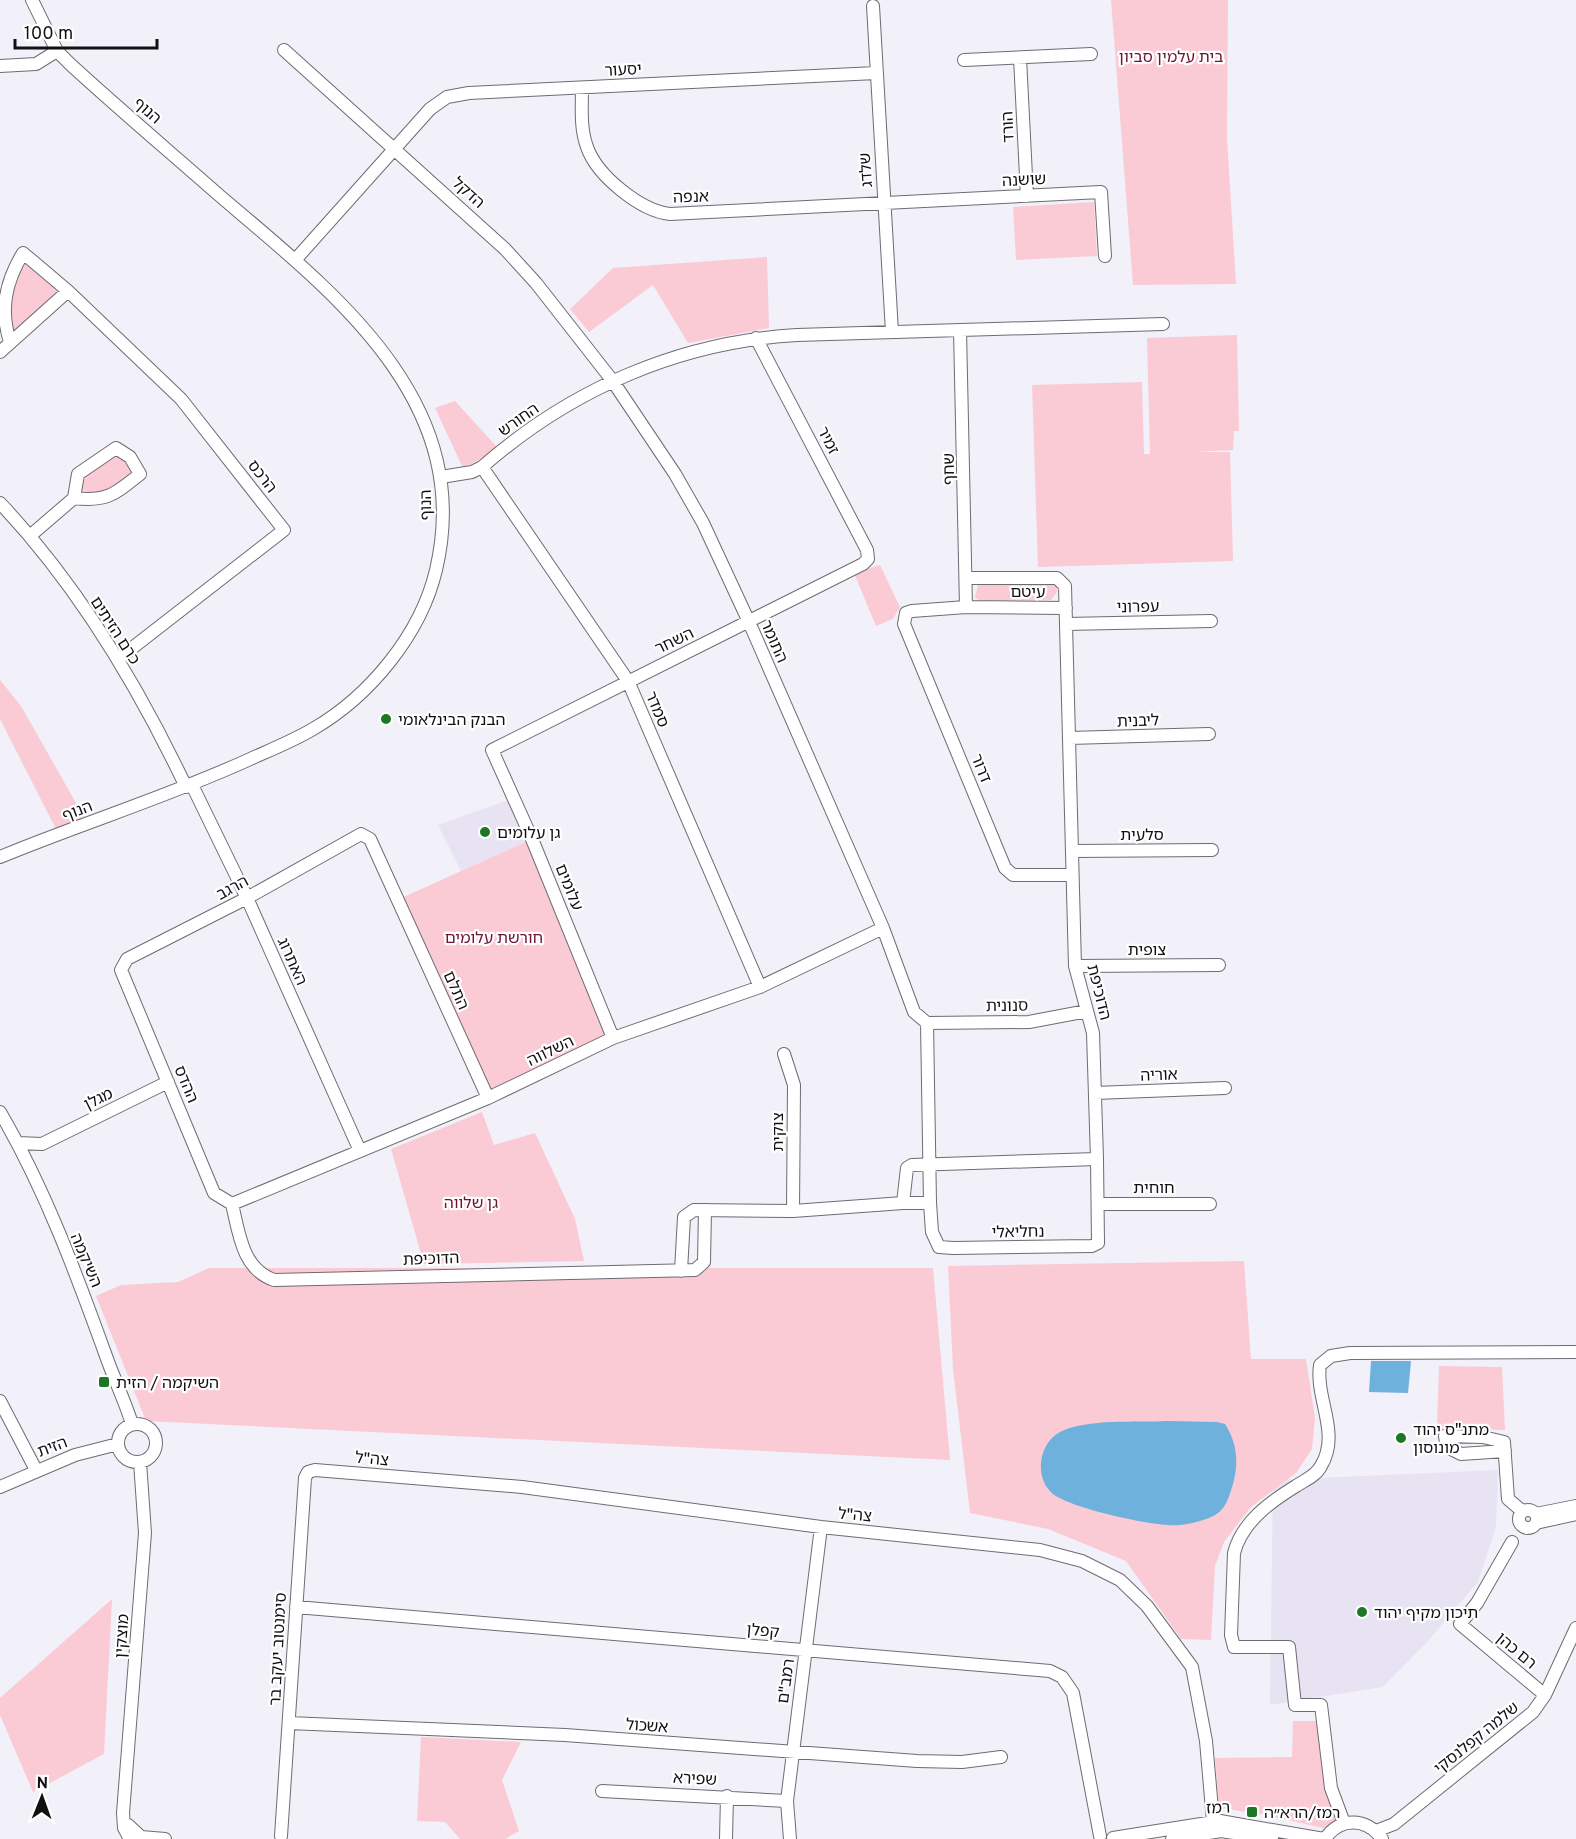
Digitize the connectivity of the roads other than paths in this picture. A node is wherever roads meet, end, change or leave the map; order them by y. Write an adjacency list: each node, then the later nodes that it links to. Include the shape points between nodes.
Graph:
1 (32, 0): 4 (street)
2 (873, 6): 9 (street, שלדג)
3 (284, 50): 11 (street, הדקל)
4 (57, 51): 8 (street, via 36,64); 15 (street, הנוף)
5 (1091, 54): 6 (street)
6 (1020, 58): 7 (street); 12 (street, הורד)
7 (964, 60)
8 (0, 66)
9 (876, 74): 10 (street, יסעור); 13 (street, שלדג)
10 (582, 88): 11 (street, יסעור, via 447,97 430,109); 13 (street, אנפה, via 582,123 590,156 637,203 650,210 670,214)
11 (395, 148): 15 (street, יסעור); 23 (street, הדקל, via 506,249)
12 (1027, 196): 13 (street, שושנה); 14 (street, שושנה, via 1101,192)
13 (884, 203): 19 (street, שלדג)
14 (1105, 256)
15 (296, 259): 25 (street, הנוף, via 380,347 405,382 430,432)
16 (68, 291): 21 (street); 21 (street, הרכס, via 23,254 9,276 0,302 0,327); 37 (street, הרכס, via 181,399 284,530)
17 (1163, 324): 18 (street, החורש)
18 (960, 330): 19 (street, החורש); 30 (street, שחף)
19 (892, 332): 20 (street, החורש)
20 (756, 338): 23 (street, החורש, via 681,354); 29 (street, זמיר)
21 (10, 342): 22 (street)
22 (0, 352)
23 (612, 380): 24 (street, החורש, via 552,414); 35 (street, התומר, via 703,523)
24 (482, 467): 25 (street, החורש); 38 (street, סמדר)
25 (441, 477): 42 (street, הנוף, via 442,535 432,588 419,618 381,671 314,728)
26 (74, 498): 26 (street, via 97,501 116,493 140,474 130,457 116,448 78,474); 28 (street)
27 (0, 503): 28 (street, כרם הזיתים)
28 (31, 535): 37 (street, כרם הזיתים)
29 (868, 559): 35 (street, השחר)
30 (966, 578): 31 (street, שחף); 32 (street, עיטם, via 1057,578 1065,586)
31 (966, 608): 32 (street, עיטם); 33 (street, עיטם, via 912,611)
32 (1066, 608): 36 (street, הדוכיפת)
33 (904, 616): 47 (street, דרור, via 905,629 1005,868 1013,875)
34 (1211, 621): 36 (street, עפרוני)
35 (749, 622): 38 (street, השחר); 49 (street, התומר)
36 (1066, 624): 40 (street, הדוכיפת)
37 (118, 659): 42 (street, כרם הזיתים)
38 (628, 681): 41 (street, השחר); 53 (street, סמדר)
39 (1209, 734): 40 (street, ליבנית)
40 (1069, 738): 45 (street, הדוכיפת)
41 (492, 750): 56 (street, עלומים)
42 (189, 786): 46 (street, הנוף); 48 (street, האתרוג)
43 (361, 834): 48 (street, הרגב); 61 (street, התלם, via 370,839)
44 (1212, 850): 45 (street, סלעית)
45 (1072, 851): 47 (street, הדוכיפת)
46 (0, 857)
47 (1071, 875): 51 (street, הדוכיפת)
48 (247, 898): 52 (street, הרגב, via 127,959); 65 (street, האתרוג)
49 (883, 928): 53 (street, השלווה); 55 (street, התומר, via 914,1012)
50 (1219, 965): 51 (street, צופית)
51 (1075, 966): 54 (street, הדוכיפת)
52 (121, 970): 58 (street, ההדס)
53 (760, 987): 56 (street, השלווה)
54 (1087, 1011): 55 (street, סנונית, via 1029,1022); 60 (street, הדוכיפת, via 1093,1033)
55 (927, 1023): 67 (street)
56 (613, 1038): 61 (street, השלווה)
57 (784, 1054): 75 (street, צוקית, via 794,1085)
58 (168, 1082): 64 (street, מגלן); 71 (street, ההדס, via 214,1193)
59 (1224, 1088): 60 (street, אוריה)
60 (1095, 1093): 66 (street, הדוכיפת)
61 (488, 1098): 65 (street, השלווה)
62 (0, 1112): 63 (street, השיקמה)
63 (18, 1143): 64 (street, מגלן); 68 (street, השיקמה)
64 (42, 1144): 68 (street)
65 (360, 1151): 71 (street, השלווה)
66 (1097, 1159): 67 (street); 72 (street, הדוכיפת)
67 (930, 1165): 69 (street, via 907,1168); 70 (street)
68 (31, 1171): 80 (street, השיקמה, via 84,1294)
69 (903, 1203): 70 (street); 75 (street)
70 (930, 1203): 76 (street, נחליאלי, via 932,1232 939,1246)
71 (232, 1204): 77 (street, הדוכיפת, via 252,1266 274,1280)
72 (1098, 1204): 73 (street, חוחית); 76 (street, הדוכיפת)
73 (1210, 1204)
74 (705, 1210): 75 (street); 77 (street, via 694,1210 684,1217); 77 (street, הדוכיפת, via 704,1262 695,1270)
75 (793, 1211)
76 (1098, 1244)
77 (681, 1271)
78 (1576, 1352): 103 (street, via 1350,1353 1332,1356 1320,1365 1329,1426 1324,1459 1313,1476 1264,1509 1238,1539 1231,1621 1234,1647 1289,1647 1295,1705 1321,1705 1331,1788)
79 (0, 1401): 84 (street)
80 (132, 1425): 81 (street, via 123,1429); 83 (street, via 146,1426 156,1438 152,1455)
81 (118, 1444): 83 (street, via 126,1458); 84 (street, הזית)
82 (1504, 1447): 89 (street, via 1508,1499 1522,1511 1531,1510)
83 (140, 1462): 105 (street, מוצקין, via 145,1533 123,1813)
84 (36, 1470): 86 (street, הזית)
85 (315, 1470): 90 (street, צה"ל, via 522,1487); 92 (street, סימנטוב יעקב בר, via 305,1478)
86 (0, 1487)
87 (1576, 1506): 89 (street)
88 (1576, 1514): 89 (street)
89 (1536, 1519)
90 (821, 1527): 94 (street, רמב"ם); 102 (street, צה"ל, via 1040,1550 1082,1561 1120,1580 1147,1606 1192,1667 1206,1741)
91 (1512, 1542): 95 (street, רם כהן, via 1460,1624)
92 (296, 1607): 94 (street, קפלן); 96 (street, סימנטוב יעקב בר)
93 (1576, 1628): 95 (street, שלמה קפלנסקי)
94 (805, 1650): 97 (street, רמב"ם); 107 (street, קפלן, via 1050,1671 1062,1677 1073,1693)
95 (1545, 1695): 104 (street, שלמה קפלנסקי, via 1533,1712)
96 (290, 1723): 97 (street, אשכול, via 565,1735); 106 (street, סימנטוב יעקב בר)
97 (792, 1753): 98 (street, אשכול, via 962,1762); 101 (street, רמב"ם)
98 (1001, 1757)
99 (602, 1791): 100 (street, שפירא)
100 (727, 1796): 101 (street, שפירא); 109 (street)
101 (786, 1801): 110 (street, רמב"ם)
102 (1214, 1821): 107 (street, רמז); 113 (street, רמז)
103 (1344, 1823): 104 (street, via 1364,1823); 113 (street)
104 (1381, 1836)
105 (130, 1837): 108 (street)
106 (280, 1838)
107 (1105, 1838)
108 (165, 1839)
109 (726, 1839)
110 (790, 1839)
111 (1172, 1839): 112 (street, רמז, via 1221,1831)
112 (1272, 1839)
113 (1324, 1839)

